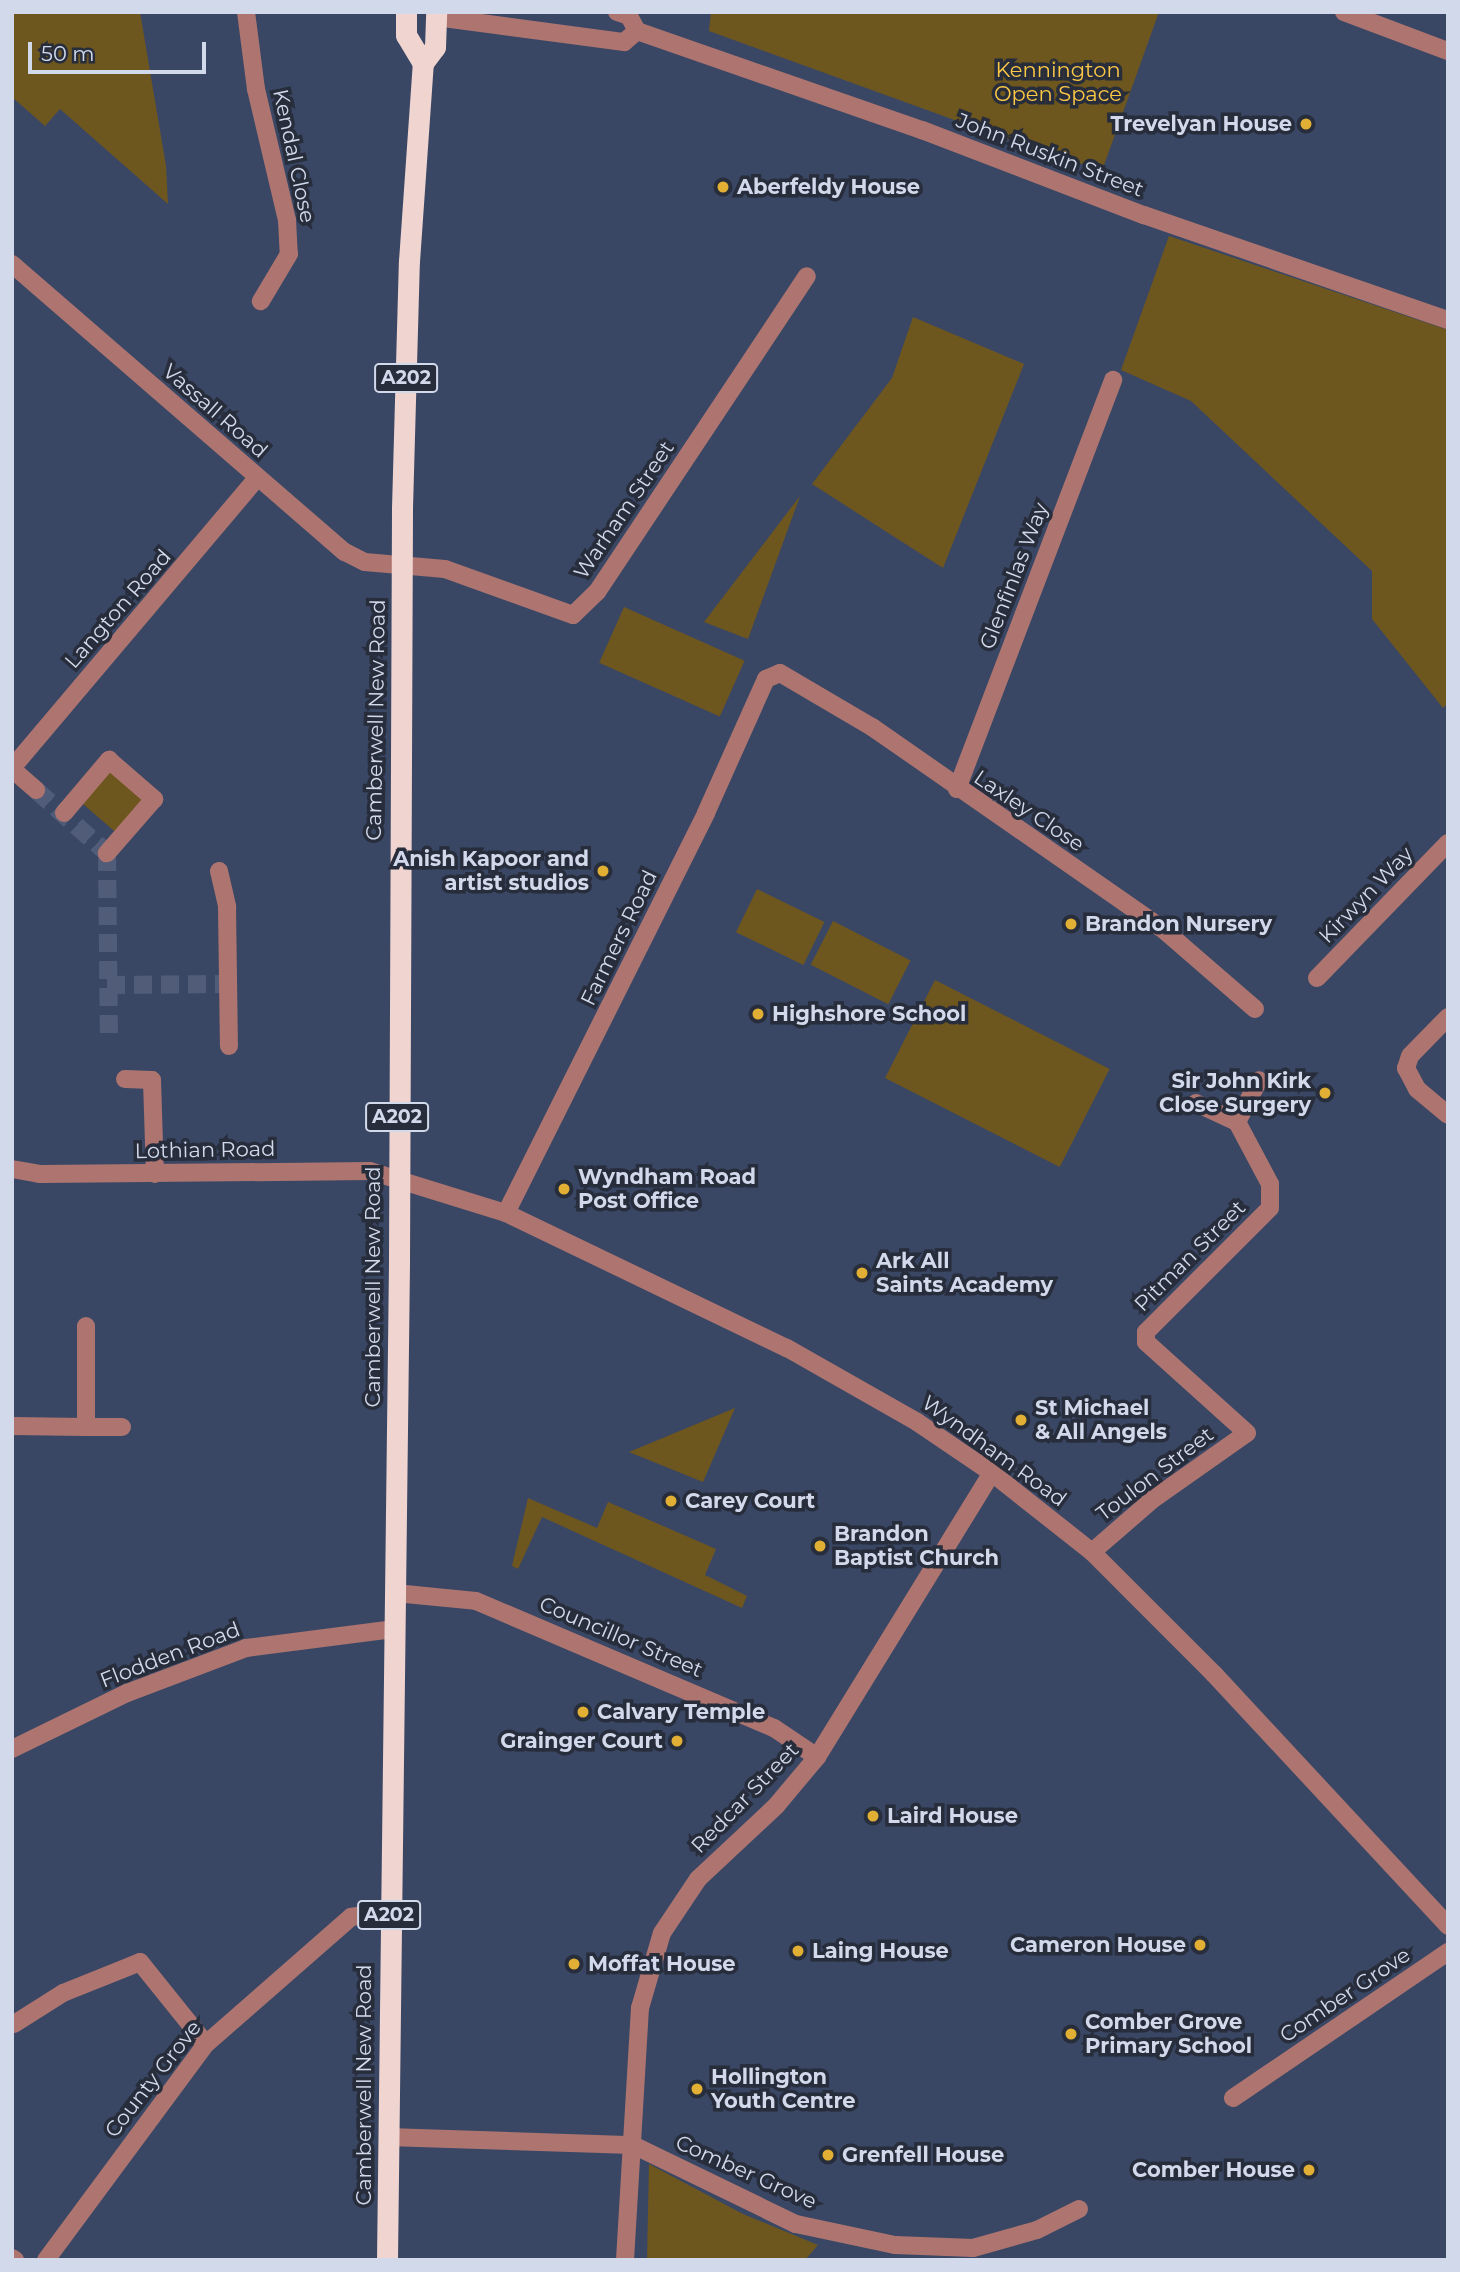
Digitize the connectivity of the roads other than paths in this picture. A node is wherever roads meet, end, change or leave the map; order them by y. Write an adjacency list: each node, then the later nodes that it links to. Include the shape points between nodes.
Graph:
1 (246, 12): 11 (street, Kendal Close, via 256,89 287,220 289,254)
2 (405, 12): 8 (highway, via 406,36)
3 (617, 12): 6 (street, John Ruskin Street, via 629,16)
4 (1344, 12): 7 (street)
5 (436, 15): 6 (street, via 624,42); 8 (highway, Camberwell New Road / A202, via 435,47)
6 (637, 31): 12 (street, John Ruskin Street, via 682,43 1143,215)
7 (1448, 51)
8 (423, 63): 15 (highway, Camberwell New Road / A202, via 409,261)
9 (12, 264): 14 (street, Vassall Road)
10 (807, 276): 15 (street, Warham Street, via 627,549 579,611 558,611 445,569)
11 (261, 301)
12 (1448, 320)
13 (1113, 380): 18 (street, Glenfinlas Way)
14 (257, 478): 15 (street, Vassall Road, via 345,552 365,562); 17 (street, Langton Road)
15 (402, 564): 35 (highway, Camberwell New Road / A202)
16 (766, 678): 18 (street, Laxley Close, via 780,673 872,727); 36 (street, Farmers Road, via 706,813)
17 (12, 768): 19 (street)
18 (957, 789): 25 (street, Laxley Close, via 1165,931)
19 (36, 790)
20 (64, 813): 22 (street, via 109,760 154,799)
21 (1448, 843): 24 (street, Kirwyn Way)
22 (107, 853)
23 (219, 871): 27 (street, via 227,907)
24 (1317, 978)
25 (1255, 1009)
26 (1448, 1017): 31 (street, via 1410,1056 1406,1068 1417,1089)
27 (229, 1046)
28 (125, 1079): 34 (street, via 152,1080)
29 (1259, 1080): 32 (street)
30 (1196, 1103): 32 (street)
31 (1448, 1115)
32 (1237, 1122): 41 (street, Pitman Street, via 1270,1184 1270,1208 1146,1332 1146,1342)
33 (12, 1169): 34 (street, Lothian Road, via 40,1174)
34 (155, 1174): 35 (street, Lothian Road, via 370,1171)
35 (398, 1178): 36 (street, Wyndham Road); 44 (highway, Camberwell New Road / A202)
36 (506, 1213): 42 (street, Wyndham Road, via 787,1348 917,1422)
37 (86, 1326): 39 (street)
38 (12, 1426): 39 (street)
39 (86, 1427): 40 (street)
40 (122, 1427)
41 (1247, 1433): 43 (street, Toulon Street, via 1152,1500)
42 (992, 1473): 43 (street, Wyndham Road); 47 (street, Redcar Street)
43 (1092, 1552): 49 (street, Wyndham Road, via 1214,1674)
44 (395, 1593): 45 (highway, Camberwell New Road / A202); 47 (street, Councillor Street, via 476,1601 774,1728)
45 (395, 1629): 46 (street, Flodden Road, via 246,1648 127,1693); 48 (highway, Camberwell New Road / A202)
46 (12, 1749)
47 (817, 1757): 55 (street, Redcar Street, via 775,1806 698,1879 662,1933 640,2008)
48 (390, 1911): 52 (street, County Grove, via 351,1917); 54 (highway, Camberwell New Road / A202)
49 (1448, 1926)
50 (1448, 1952): 53 (street, Comber Grove)
51 (14, 2024): 52 (street, via 62,1993 139,1962)
52 (206, 2044): 58 (street, County Grove)
53 (1233, 2098)
54 (388, 2137): 55 (street, Comber Grove); 59 (highway, Camberwell New Road / A202)
55 (633, 2145): 57 (street, Comber Grove, via 796,2224 895,2245); 60 (street, Redcar Street)
56 (1079, 2209): 57 (street, Comber Grove)
57 (977, 2254)
58 (46, 2260)
59 (387, 2260)
60 (625, 2260)

